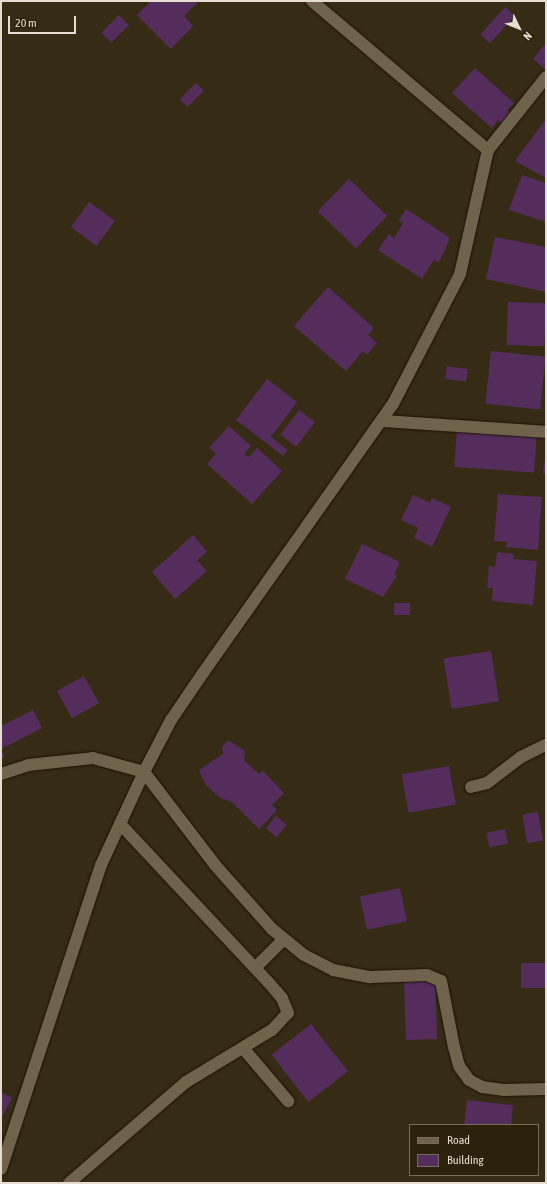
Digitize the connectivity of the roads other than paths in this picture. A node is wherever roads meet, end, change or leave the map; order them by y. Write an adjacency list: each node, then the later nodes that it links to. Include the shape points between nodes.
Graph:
1 (312, 1): 3 (street)
2 (546, 77): 3 (street)
3 (488, 150): 4 (street, via 460,274 431,336)
4 (382, 421): 5 (street); 7 (street, via 171,720)
5 (546, 432)
6 (546, 745): 9 (street, via 521,757 488,783)
7 (144, 772): 8 (street, via 93,758 28,765); 10 (street); 11 (street, via 215,865)
8 (1, 774)
9 (471, 787)
10 (120, 824): 12 (street); 16 (street, via 83,916)
11 (284, 939): 12 (street); 14 (street, via 304,955 333,970 370,977 427,974 441,981 459,1066 469,1080 482,1087 503,1090)
12 (255, 968): 13 (street, via 282,998 288,1013 272,1030)
13 (243, 1048): 15 (street); 17 (street, via 186,1082)
14 (546, 1089)
15 (288, 1100)
16 (1, 1169)
17 (69, 1183)

